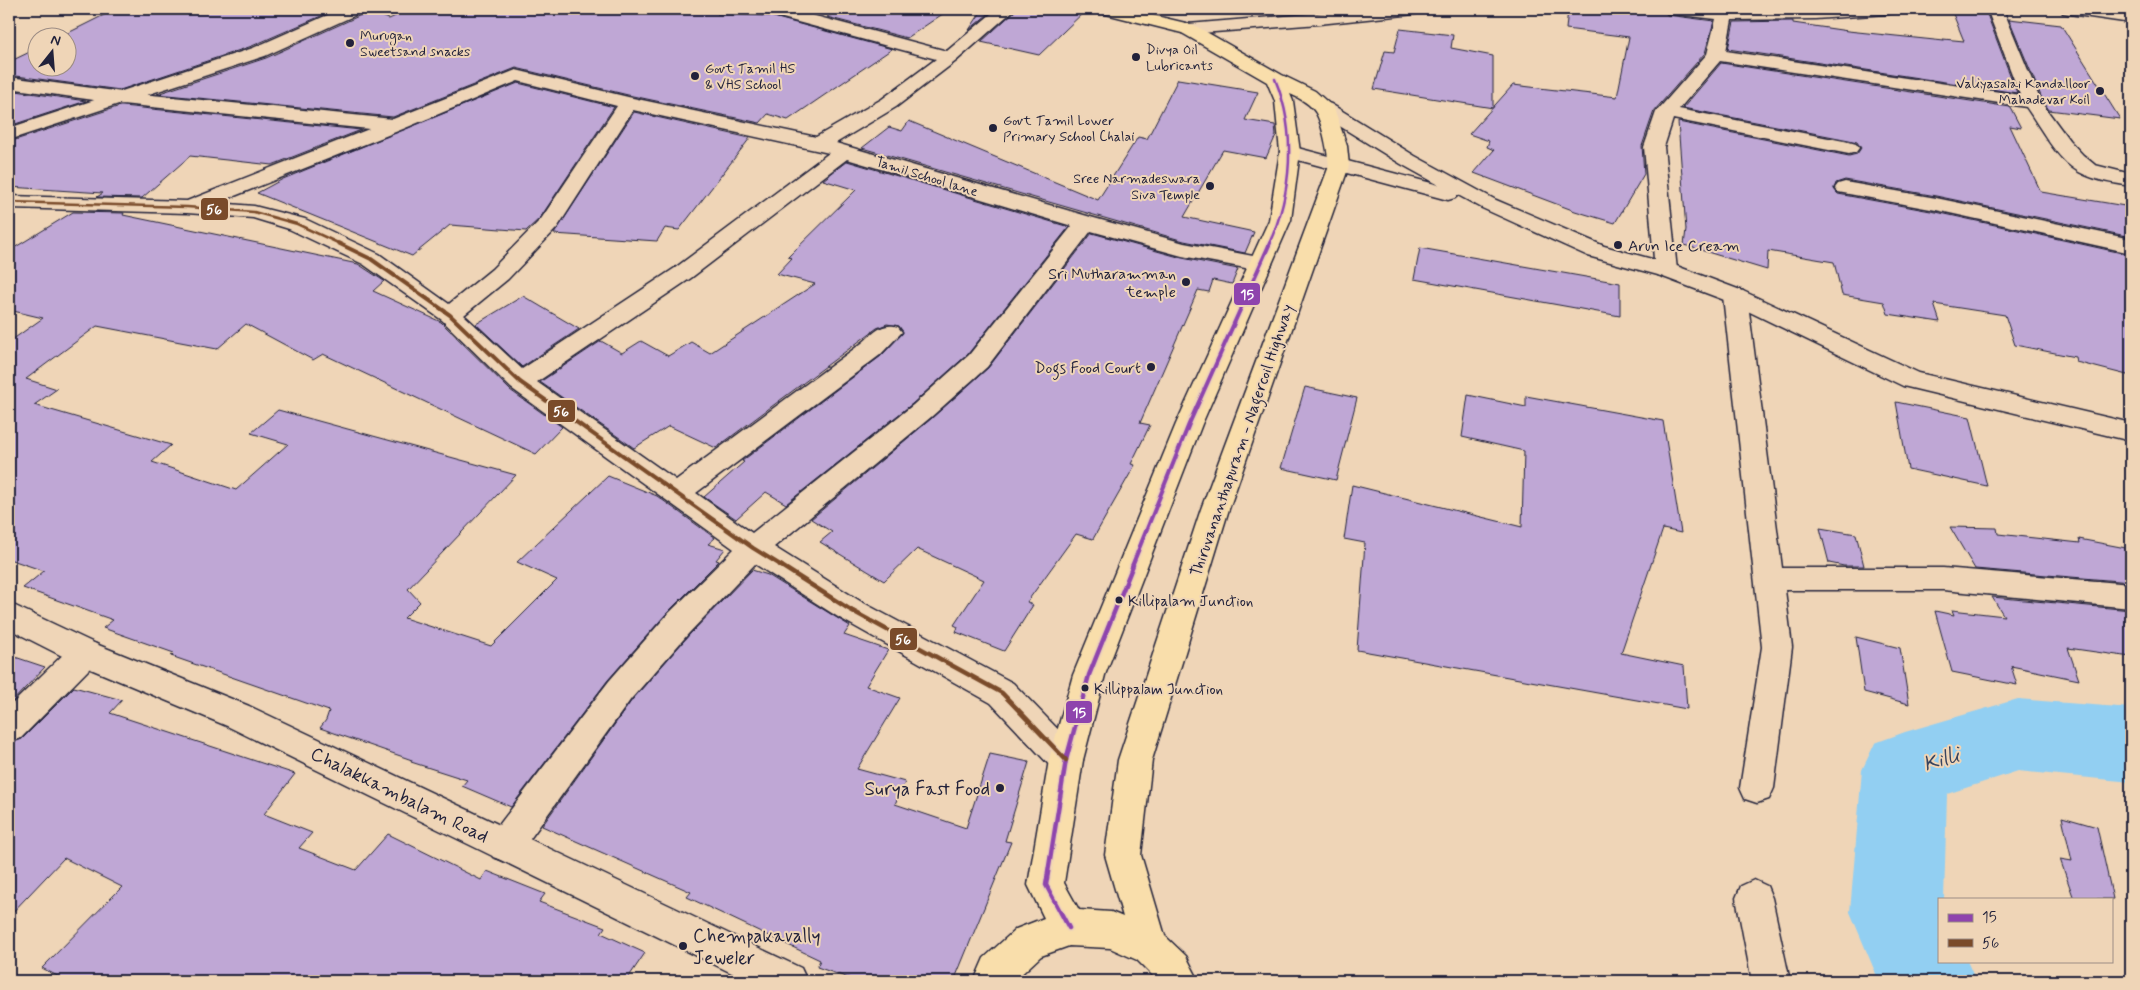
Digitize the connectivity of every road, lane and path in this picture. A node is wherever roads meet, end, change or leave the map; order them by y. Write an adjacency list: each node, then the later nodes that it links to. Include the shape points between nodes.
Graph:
1 (350, 9): 17 (street, via 259,52)
2 (770, 9): 14 (street)
3 (1007, 9): 14 (street)
4 (1108, 9): 12 (main road)
5 (1414, 9): 12 (street)
6 (1673, 9): 11 (street)
7 (1887, 9): 11 (street)
8 (1995, 9): 18 (street)
9 (2068, 9): 10 (street)
10 (2123, 14)
11 (1725, 15): 13 (street)
12 (1188, 29): 15 (main road)
13 (1716, 55): 18 (street); 21 (street)
14 (950, 57): 24 (street, via 889,103)
15 (1275, 79): 20 (main road, via 1308,95); 27 (main road, via 1284,100)
16 (9, 82): 17 (street)
17 (122, 98): 22 (street); 23 (street)
18 (2032, 102): 29 (street, via 2058,138 2084,166 2098,173)
19 (628, 103): 22 (street, Tamil School lane, via 516,75); 24 (street, Tamil School lane); 39 (street, via 549,223 500,274)
20 (1324, 108): 28 (main road, Thiruvananthapuram - Nagercoil Highway, via 1337,146); 32 (street)
21 (1666, 112): 25 (street); 37 (street, via 1654,147)
22 (396, 125): 33 (street, Tamil School lane)
23 (9, 134)
24 (819, 144): 26 (street, Tamil School lane)
25 (1849, 148)
26 (845, 151): 34 (street, Tamil School lane); 41 (street, via 683,273)
27 (1290, 152): 28 (street); 36 (main road, via 1280,220)
28 (1339, 166): 32 (street); 55 (main road, Thiruvananthapuram - Nagercoil Highway, via 1215,509 1135,760 1124,854)
29 (2131, 180)
30 (1845, 188): 35 (street)
31 (9, 202): 33 (street)
32 (1488, 204): 37 (street, via 1596,251)
33 (186, 208): 39 (street, via 254,212 297,224 371,260)
34 (1086, 223): 36 (street, Tamil School lane, via 1182,249); 44 (street, via 978,362)
35 (2131, 246)
36 (1261, 264): 50 (main road, via 1190,424 1089,675)
37 (1666, 270): 38 (street)
38 (1735, 296): 42 (street, via 1912,380); 45 (street)
39 (450, 315): 41 (street)
40 (890, 332): 43 (street, via 871,350)
41 (520, 382): 43 (street)
42 (2131, 432)
43 (676, 494): 44 (street)
44 (753, 548): 50 (street, via 849,609 1002,693); 52 (street, via 678,624 620,690)
45 (1768, 579): 46 (street, via 1943,579); 51 (street, via 1777,646)
46 (2131, 596)
47 (9, 615): 48 (street, Chalakkambalam Road)
48 (85, 653): 49 (street); 52 (street, Chalakkambalam Road, via 238,716)
49 (9, 728)
50 (1066, 760): 54 (main road, via 1046,885)
51 (1757, 788)
52 (505, 845): 56 (street, Chalakkambalam Road)
53 (1754, 898): 59 (street)
54 (1069, 928): 55 (main road, via 1111,930); 57 (main road, via 1029,942 998,971)
55 (1150, 947): 58 (main road, via 1173,969)
56 (788, 981)
57 (992, 981)
58 (1180, 981)
59 (1771, 981)

